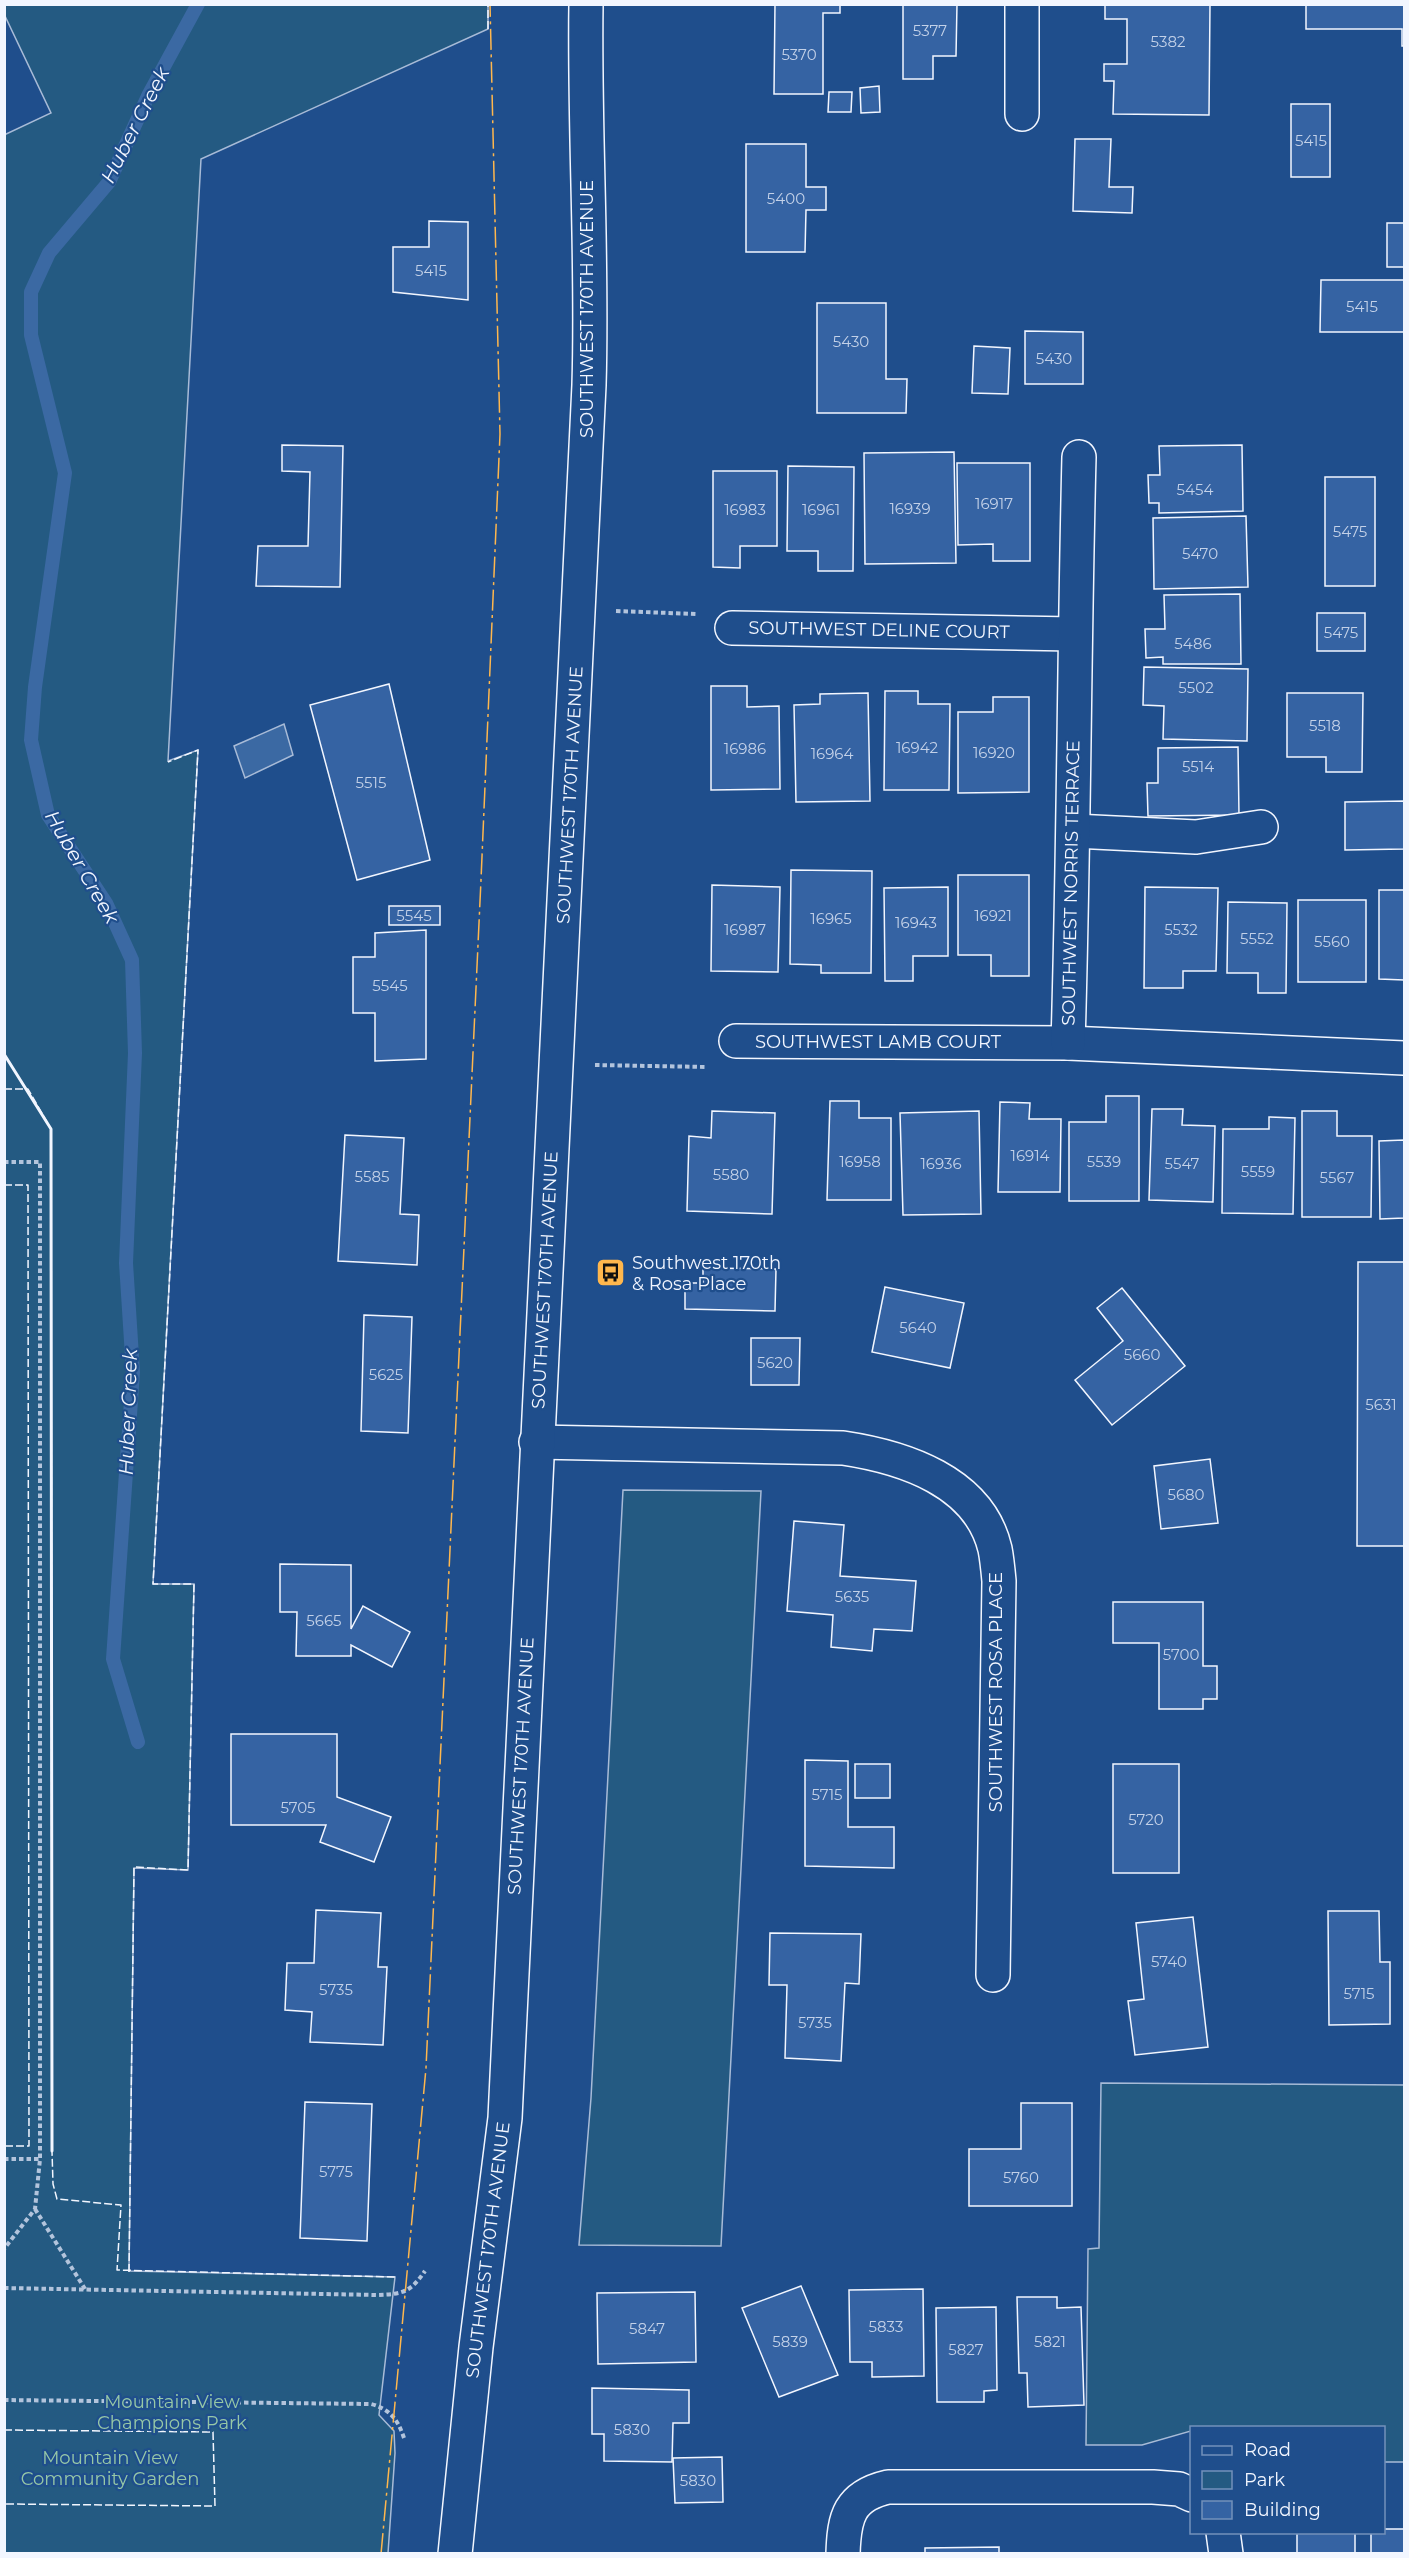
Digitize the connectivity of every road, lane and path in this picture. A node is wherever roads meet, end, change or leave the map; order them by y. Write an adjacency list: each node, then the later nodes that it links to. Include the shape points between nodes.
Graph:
1 (585, 4): 5 (street, SOUTHWEST 170TH AVENUE, via 591,333)
2 (1022, 4): 3 (street)
3 (1022, 114)
4 (1079, 457): 7 (street, SOUTHWEST NORRIS TERRACE)
5 (580, 611): 6 (path, SOUTHWEST DELINE COURT, via 707,614); 13 (street, SOUTHWEST 170TH AVENUE)
6 (732, 628): 7 (street, SOUTHWEST DELINE COURT)
7 (1074, 634): 9 (street, SOUTHWEST NORRIS TERRACE)
8 (1261, 827): 9 (street, via 1196,837)
9 (1074, 831): 11 (street, SOUTHWEST NORRIS TERRACE)
10 (735, 1041): 11 (street, SOUTHWEST LAMB COURT); 13 (path, SOUTHWEST LAMB COURT, via 726,1055 707,1068)
11 (1068, 1043): 12 (street, SOUTHWEST NORRIS TERRACE)
12 (1404, 1058)
13 (556, 1065): 15 (street, SOUTHWEST 170TH AVENUE)
14 (4, 1162): 18 (path, via 40,1162)
15 (536, 1442): 16 (street, SOUTHWEST ROSA PLACE, via 843,1448 876,1453 918,1467 955,1488 982,1521 995,1547 999,1581); 28 (street, SOUTHWEST 170TH AVENUE, via 505,2118)
16 (993, 1975)
17 (4, 2159): 18 (path)
18 (40, 2159): 19 (path)
19 (35, 2209): 20 (path); 23 (path)
20 (4, 2249)
21 (424, 2271): 23 (path, via 417,2283 402,2294)
22 (4, 2288): 23 (path)
23 (85, 2289)
24 (4, 2400): 25 (path, via 371,2404 393,2416)
25 (404, 2438)
26 (1190, 2494): 29 (street, via 1179,2489 1153,2487 867,2487 847,2516)
27 (1223, 2534): 30 (street)
28 (455, 2553)
29 (843, 2553)
30 (1226, 2553)

